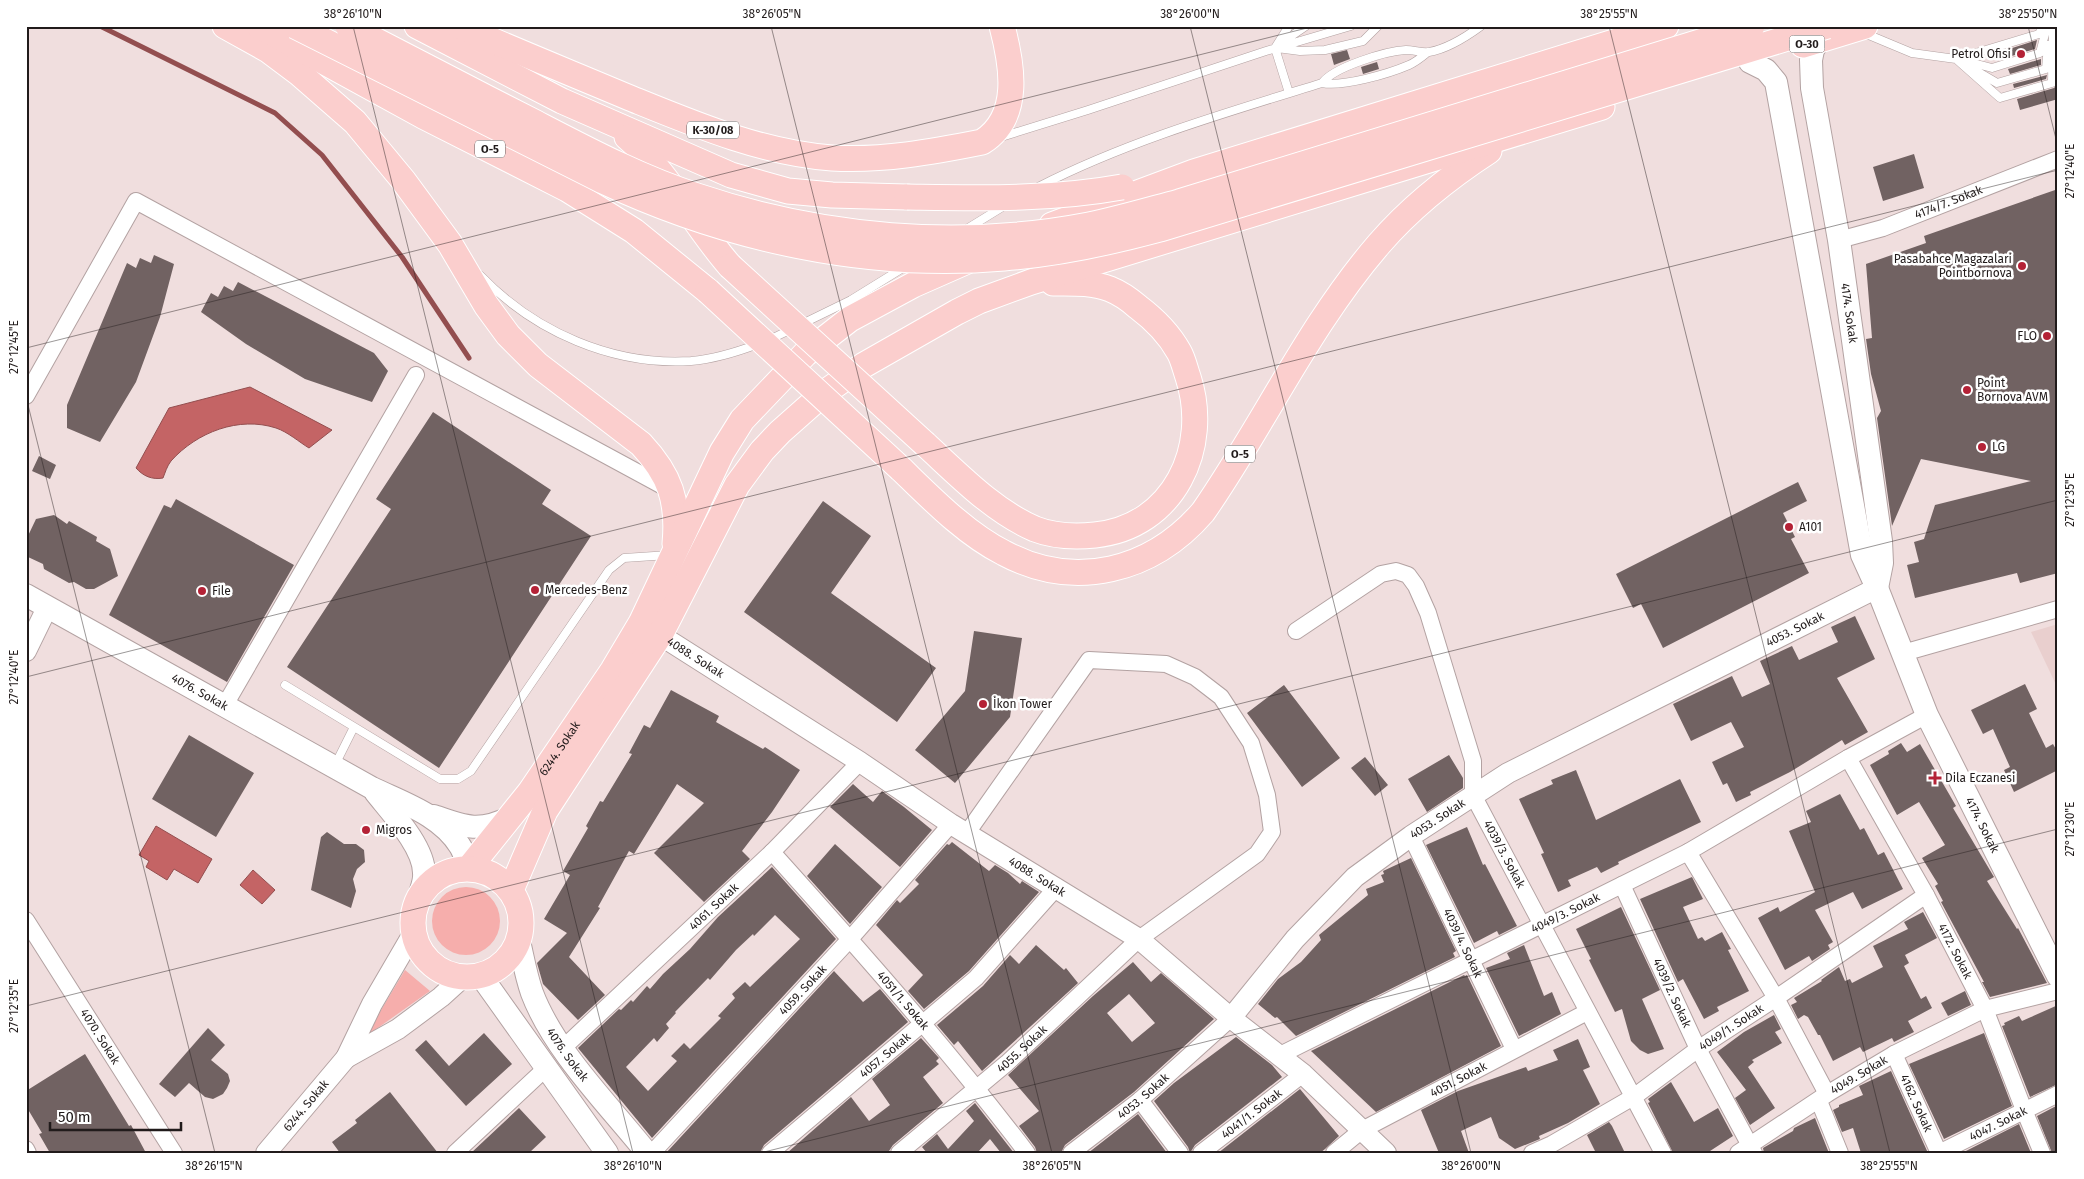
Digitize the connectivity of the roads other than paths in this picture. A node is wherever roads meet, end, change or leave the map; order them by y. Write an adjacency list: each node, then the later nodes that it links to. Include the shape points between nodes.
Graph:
1 (225, 26): 32 (main road, via 268,50 355,122)
2 (259, 26): 27 (main road, O-5, bridge, via 423,116 567,189 634,231 708,291 954,517 995,548 1051,570 1076,572 1114,568 1143,559 1173,542 1188,528 1203,512 1326,314 1381,242 1451,176)
3 (295, 26): 19 (main road, bridge, via 603,181 698,219 768,239 840,252 903,259 975,260 1096,246 1160,229)
4 (348, 26): 14 (main road, bridge, via 615,162 696,196 835,230 888,236 965,238 1030,234 1089,225 1179,202)
5 (417, 26): 26 (main road)
6 (459, 26): 28 (main road, K-30/08, via 684,120 785,150 831,158 871,158)
7 (1002, 26): 28 (main road, via 1011,62 1010,94 1001,122)
8 (1289, 26): 20 (lane)
9 (1306, 26): 20 (lane)
10 (1351, 26): 20 (lane, K-30/08)
11 (1378, 26): 20 (lane, via 1363,41 1325,50 1300,52)
12 (1481, 26): 21 (lane, via 1461,39)
13 (1666, 26): 18 (main road)
14 (1752, 26)
15 (2043, 26): 22 (lane, via 2039,34)
16 (2050, 26): 22 (lane, via 2040,53 1992,68); 22 (lane, via 2046,69 1997,83); 22 (lane, via 2052,83 2000,98)
17 (1860, 28): 19 (main road, O-30); 22 (lane, via 1912,53)
18 (1635, 32): 30 (main road)
19 (1823, 33): 23 (main road, O-30); 31 (main road, 4174. Sokak, via 1811,60 1812,88)
20 (1275, 48): 25 (lane); 28 (lane, K-30/08)
21 (1428, 52): 24 (lane, via 1408,66 1336,85); 24 (lane, via 1404,50 1368,60 1338,70)
22 (1956, 59)
23 (1750, 62): 27 (main road); 40 (main road, 4174. Sokak, via 1766,70 1776,82 1859,540)
24 (1322, 83): 25 (lane)
25 (1289, 93): 33 (lane, via 1100,157 1009,202)
26 (610, 123): 30 (main road, bridge, via 731,175 788,190 832,196 1056,196); 35 (main road, bridge, via 652,160 730,266 976,490 1005,512 1036,529 1061,535 1102,534 1128,527 1152,512 1181,479 1194,440 1196,413 1183,362 1169,337 1144,312 1109,288 1078,283)
27 (1511, 136): 35 (main road)
28 (982, 142)
29 (2058, 158): 31 (street, 4174/7. Sokak, via 1883,228)
30 (1194, 172): 39 (main road, via 948,269 870,308 833,332 773,386 730,437)
31 (1839, 240): 40 (main road, 4174. Sokak, via 1881,541 1882,563)
32 (450, 244): 34 (lane, via 500,294 571,340 621,356 691,361 744,349 780,336 851,300); 38 (main road, via 486,305 512,340 538,365 641,444 661,469)
33 (942, 244)
34 (934, 250)
35 (1031, 282): 44 (main road, via 979,301 891,350 824,393 780,432 737,485)
36 (416, 375): 49 (street)
37 (26, 396): 38 (street, via 136,201)
38 (672, 491): 39 (main road, via 676,520)
39 (673, 555): 44 (main road); 51 (lane, via 624,558 609,570 471,771 458,779 440,779)
40 (1877, 588): 47 (main road, 4174. Sokak); 56 (street, 4053. Sokak, via 1508,772)
41 (26, 595): 42 (main road, 4076. Sokak)
42 (47, 608): 46 (street); 49 (main road, 4076. Sokak)
43 (2058, 609): 47 (street)
44 (650, 629): 53 (street, 4088. Sokak); 58 (main road, 6244. Sokak, via 613,670); 66 (main road, 6244. Sokak, via 545,811)
45 (1296, 631): 56 (street, 4039/3. Sokak, via 1381,574 1396,571 1408,575 1428,613 1473,761)
46 (26, 651)
47 (1903, 653): 50 (main road, 4174. Sokak)
48 (285, 685): 51 (lane)
49 (226, 705): 54 (main road, 4076. Sokak)
50 (1927, 715): 52 (street, 4049/3. Sokak); 76 (main road, 4174. Sokak)
51 (354, 727): 54 (lane)
52 (1848, 758): 62 (street, 4049/3. Sokak); 67 (street, 4172. Sokak)
53 (860, 762): 59 (street, 4088. Sokak); 61 (street, 4061. Sokak)
54 (334, 766): 55 (main road, 4076. Sokak)
55 (372, 788): 57 (main road, 4076. Sokak); 68 (main road, 4076. Sokak, via 398,820 422,861 424,874)
56 (1472, 795): 60 (street, 4053. Sokak); 70 (street, 4039/3. Sokak)
57 (423, 812): 58 (main road, via 475,828 492,826); 63 (main road, 4076. Sokak, via 446,829 461,846)
58 (511, 817): 63 (main road, 6244. Sokak)
59 (959, 828): 65 (street, 4088. Sokak); 72 (street, 4055. Sokak, via 1089,660 1166,664 1195,677 1221,697 1251,743 1267,795 1272,832 1257,854); 73 (street, 4059. Sokak)
60 (1411, 836): 75 (street, 4039/4. Sokak); 82 (street, 4053. Sokak, via 1355,877 1295,939)
61 (772, 852): 73 (street, 4051/1. Sokak); 84 (street, 4061. Sokak)
62 (1688, 852): 64 (street, 4049/3. Sokak); 79 (street)
63 (469, 868): 66 (main road, via 499,878); 68 (main road, via 440,875)
64 (1622, 885): 70 (street, 4049/3. Sokak); 86 (street, 4039/2. Sokak)
65 (1057, 887): 72 (street, 4088. Sokak); 83 (street, 4057. Sokak, via 976,978)
66 (511, 890): 74 (main road, via 519,906 522,923)
67 (1926, 895): 79 (street, 4049/1. Sokak); 80 (street, 4172. Sokak)
68 (420, 897): 71 (main road, via 414,914)
69 (26, 920): 103 (street, 4070. Sokak)
70 (1540, 924): 75 (street, 4049/3. Sokak); 81 (street, 4039/3. Sokak)
71 (414, 932): 77 (main road, via 430,963 445,973); 89 (street, 6244. Sokak, via 372,1004)
72 (1139, 938): 82 (street, 4088. Sokak); 92 (street, 4055. Sokak)
73 (850, 939): 83 (street, 4051/1. Sokak); 108 (street, 4059. Sokak)
74 (519, 941): 77 (main road, via 510,957 497,969); 84 (main road, 4076. Sokak, via 532,992)
75 (1471, 960): 85 (street, 4039/4. Sokak); 88 (street, 4049/3. Sokak)
76 (2058, 976)
77 (472, 977): 89 (street, 6244. Sokak, via 398,1029); 90 (main road)
78 (2058, 991): 80 (street, 4049. Sokak)
79 (1776, 998): 86 (street, 4049/1. Sokak); 95 (street)
80 (1985, 1009): 87 (street, 4049. Sokak); 97 (street, 4172. Sokak)
81 (1587, 1012): 85 (street, 4051. Sokak); 94 (street, 4039/3. Sokak)
82 (1231, 1018): 88 (street, 4088. Sokak); 96 (street, 4053. Sokak)
83 (922, 1024): 92 (street, 4051/1. Sokak); 109 (street, 4057. Sokak)
84 (562, 1049): 107 (main road, 4076. Sokak)
85 (1514, 1049): 98 (street, 4051. Sokak)
86 (1698, 1049): 94 (street, 4049/1. Sokak); 101 (street, 4039/2. Sokak)
87 (1894, 1054): 95 (street, 4049. Sokak); 120 (street, 4162. Sokak)
88 (1278, 1056): 91 (street, 4088. Sokak)
89 (346, 1058): 104 (street, 6244. Sokak)
90 (545, 1069): 105 (street); 106 (main road)
91 (1303, 1074): 98 (street, 4088. Sokak); 114 (street, 4041/1. Sokak)
92 (977, 1088): 110 (street, 4055. Sokak); 111 (street, 4051/1. Sokak)
93 (2058, 1094): 97 (street, 4047. Sokak)
94 (1634, 1096): 99 (street, 4049/1. Sokak); 118 (street, 4039/3. Sokak)
95 (1823, 1098): 101 (street, 4049. Sokak); 119 (street)
96 (1140, 1100): 112 (street, 4053. Sokak); 113 (street)
97 (2024, 1110): 120 (street, 4047. Sokak); 121 (street, 4172. Sokak)
98 (1362, 1130): 115 (street, 4051. Sokak); 116 (street, 4088. Sokak)
99 (1554, 1148): 117 (street, 4049/1. Sokak)
100 (26, 1149): 102 (street)
101 (1748, 1150)
102 (28, 1153)
103 (174, 1153)
104 (266, 1153)
105 (455, 1153)
106 (607, 1153)
107 (647, 1153)
108 (652, 1153)
109 (770, 1153)
110 (899, 1153)
111 (1027, 1153)
112 (1071, 1153)
113 (1180, 1153)
114 (1201, 1153)
115 (1334, 1153)
116 (1386, 1153)
117 (1532, 1153)
118 (1663, 1153)
119 (1840, 1153)
120 (1939, 1153)
121 (2042, 1153)

